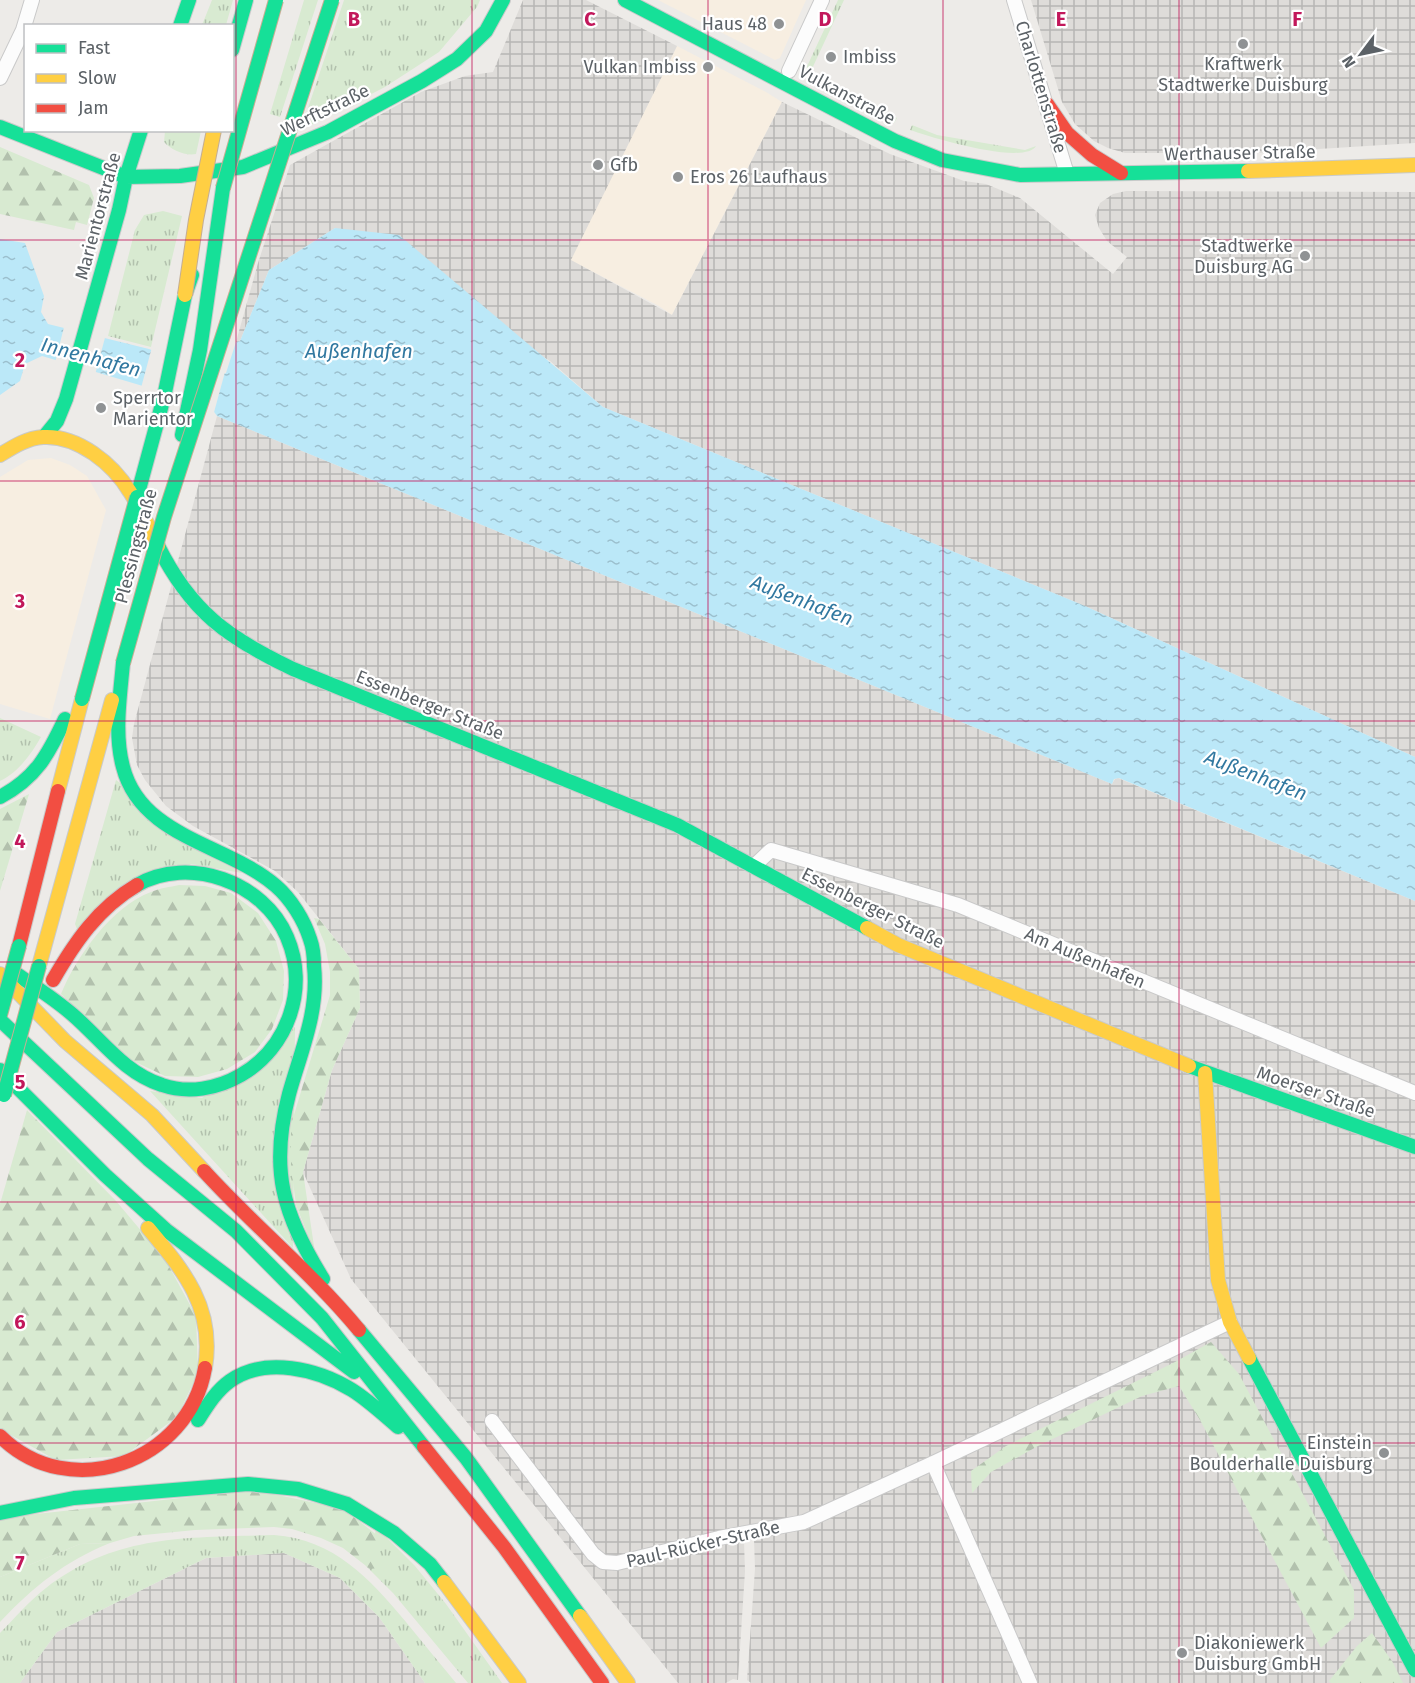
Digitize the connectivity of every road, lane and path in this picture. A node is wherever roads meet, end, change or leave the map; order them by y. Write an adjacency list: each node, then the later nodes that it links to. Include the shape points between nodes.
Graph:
1 (33, 0): 10 (street)
2 (189, 0): 11 (main road)
3 (246, 0): 13 (main road)
4 (276, 0): 24 (main road, Plessingstraße, bridge)
5 (332, 0): 28 (main road, bridge)
6 (504, 0): 23 (main road, Werftstraße, via 486,31 457,59 296,147 243,167 180,176)
7 (625, 0): 22 (main road, Vulkanstraße, via 895,141 942,160 1020,175)
8 (822, 0): 14 (street)
9 (1014, 0): 16 (street, Charlottenstraße)
10 (25, 24)
11 (181, 24)
12 (24, 27): 15 (street)
13 (234, 43)
14 (789, 71)
15 (0, 78)
16 (1047, 104): 21 (main road, via 1067,133); 22 (street, Charlottenstraße)
17 (0, 128): 23 (main road)
18 (140, 132): 23 (main road, Marientorstraße)
19 (214, 132): 25 (main road, bridge)
20 (1415, 165): 21 (main road, Werthauser Straße)
21 (1121, 173): 22 (main road, Werthauser Straße)
22 (1067, 174)
23 (126, 177): 26 (main road, Marientorstraße, via 67,396 57,421)
24 (223, 188): 25 (main road, bridge); 28 (main road, Plessingstraße, bridge, via 200,350)
25 (184, 295): 30 (main road, Plessingstraße, bridge, via 164,397)
26 (44, 437): 27 (main road); 32 (main road, Essenberger Straße, via 69,441 93,452 116,472 131,493 166,564 199,609 252,649 677,825)
27 (0, 455)
28 (164, 517): 29 (main road, Plessingstraße, bridge)
29 (123, 663): 37 (main road, Plessingstraße, bridge); 44 (main road, via 121,751 132,789 165,823 277,887 296,910 311,941 317,981 314,1012 285,1112 280,1152 284,1195 296,1232)
30 (82, 699): 31 (main road, via 66,717 42,765 17,789); 35 (main road, Plessingstraße, bridge)
31 (0, 797)
32 (754, 866): 39 (main road, Essenberger Straße, via 898,945); 40 (street, Am Außenhafen, via 771,850 958,905)
33 (0, 962): 37 (main road, via 63,1006 136,1074 162,1086 192,1090 235,1080 255,1066 281,1036 296,996 293,954 269,908 252,892 211,874 163,874 121,894 74,943 53,980)
34 (0, 974): 44 (main road, via 65,1041 152,1115 232,1202)
35 (0, 1015)
36 (0, 1020): 46 (main road, via 148,1160 236,1231 322,1318)
37 (21, 1035): 41 (main road, Plessingstraße, bridge)
38 (0, 1070): 43 (main road)
39 (1205, 1073): 42 (main road, Moerser Straße); 45 (main road, via 1218,1280)
40 (1415, 1093)
41 (2, 1102)
42 (1415, 1147)
43 (105, 1175): 46 (main road, via 166,1230); 48 (main road, via 180,1267 203,1313 207,1352 197,1398 184,1421 160,1445 138,1459 89,1472 34,1460)
44 (338, 1305): 56 (main road, via 466,1458)
45 (1230, 1322): 50 (street, Paul-Rücker-Straße); 53 (main road)
46 (385, 1395): 49 (main road)
47 (492, 1421): 50 (street, Paul-Rücker-Straße, via 603,1562 617,1563 804,1522)
48 (0, 1436)
49 (432, 1455): 51 (main road, via 348,1387 319,1374 284,1368 261,1370 236,1378 215,1394 181,1443 155,1461); 55 (main road)
50 (933, 1463): 57 (street)
51 (74, 1498): 52 (main road); 54 (main road, via 248,1484 298,1489 347,1504 394,1533 430,1564)
52 (0, 1513)
53 (1415, 1670)
54 (519, 1683)
55 (602, 1683)
56 (628, 1683)
57 (1030, 1683)

